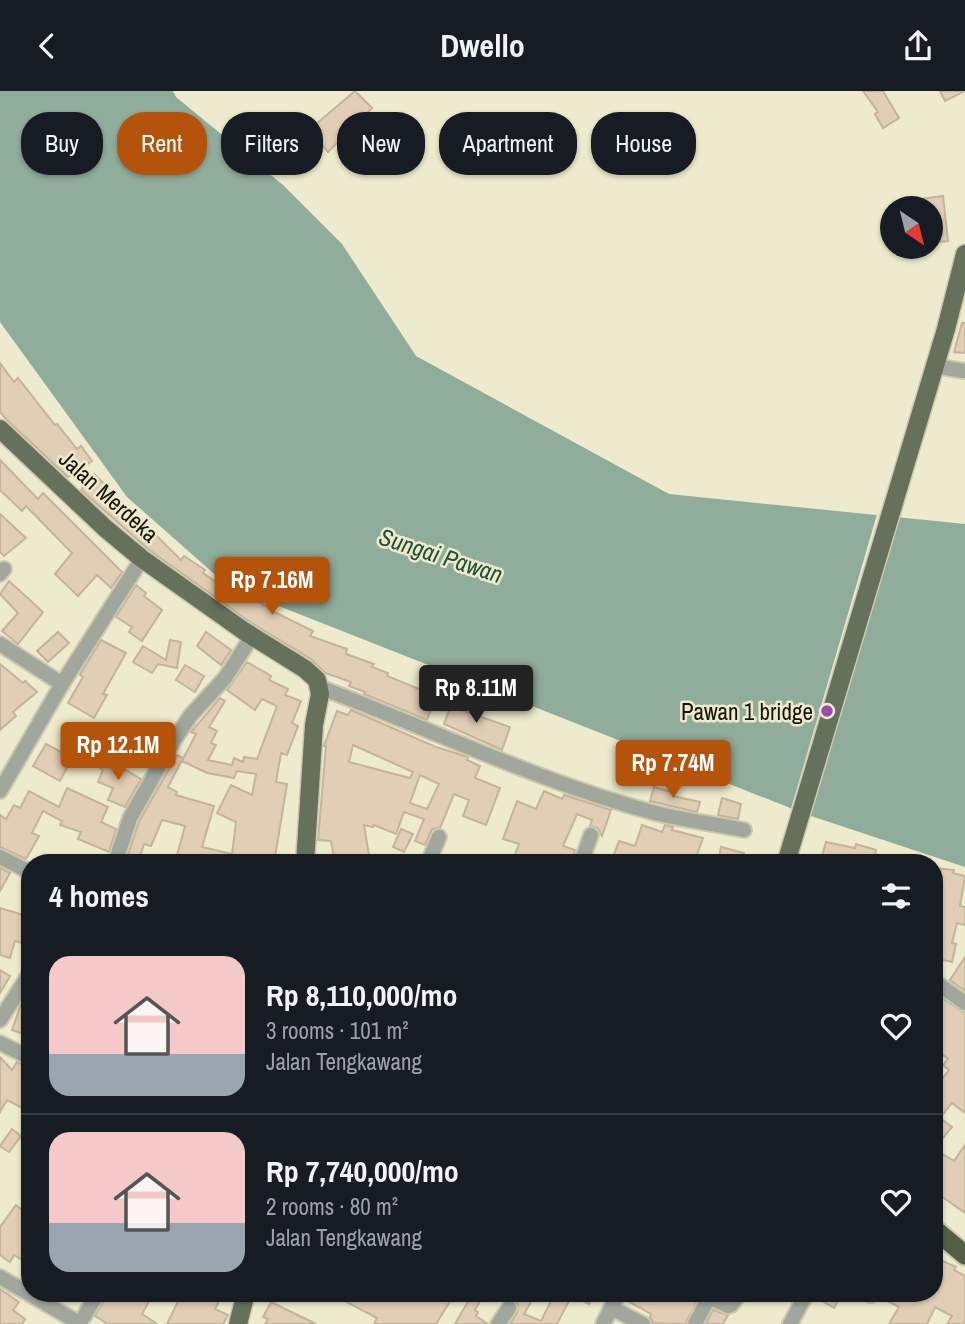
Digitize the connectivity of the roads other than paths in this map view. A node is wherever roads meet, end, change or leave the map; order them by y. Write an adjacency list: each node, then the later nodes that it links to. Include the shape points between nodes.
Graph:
1 (965, 254): 2 (main road)
2 (961, 290): 3 (main road)
3 (934, 366): 4 (street); 21 (main road)
4 (964, 371)
5 (0, 429): 7 (main road, Jalan Merdeka)
6 (0, 445): 7 (main road, Jalan Merdeka)
7 (50, 484): 8 (main road, Jalan Merdeka); 12 (main road, Jalan Merdeka, via 141,558 311,674)
8 (136, 568): 10 (main road, Jalan Merdeka); 11 (street)
9 (0, 643): 11 (street)
10 (247, 644): 12 (main road, Jalan Merdeka, via 304,681); 17 (street, via 225,678 191,715 179,743 130,818)
11 (62, 684): 13 (street)
12 (317, 697): 14 (street, via 601,796 656,813); 18 (main road)
13 (1, 786)
14 (744, 830)
15 (591, 835): 20 (street)
16 (439, 837): 19 (street)
17 (118, 854)
18 (307, 854)
19 (432, 854)
20 (584, 854)
21 (789, 854)
22 (0, 857): 23 (street)
23 (21, 868)
24 (21, 987): 27 (street)
25 (943, 987): 26 (street)
26 (965, 1003)
27 (0, 1020)
28 (0, 1043): 29 (street)
29 (21, 1054)
30 (943, 1222): 32 (highway)
31 (943, 1237): 33 (highway)
32 (965, 1240)
33 (965, 1255)
34 (0, 1277): 35 (street)
35 (21, 1289)
36 (43, 1302): 44 (street)
37 (93, 1302): 44 (street)
38 (244, 1302): 45 (main road)
39 (614, 1302): 43 (street)
40 (706, 1302): 49 (street)
41 (802, 1302): 50 (street)
42 (509, 1308): 46 (street)
43 (611, 1308): 47 (street); 48 (street)
44 (80, 1324)
45 (238, 1324)
46 (498, 1324)
47 (603, 1324)
48 (643, 1324)
49 (695, 1324)
50 (790, 1324)

